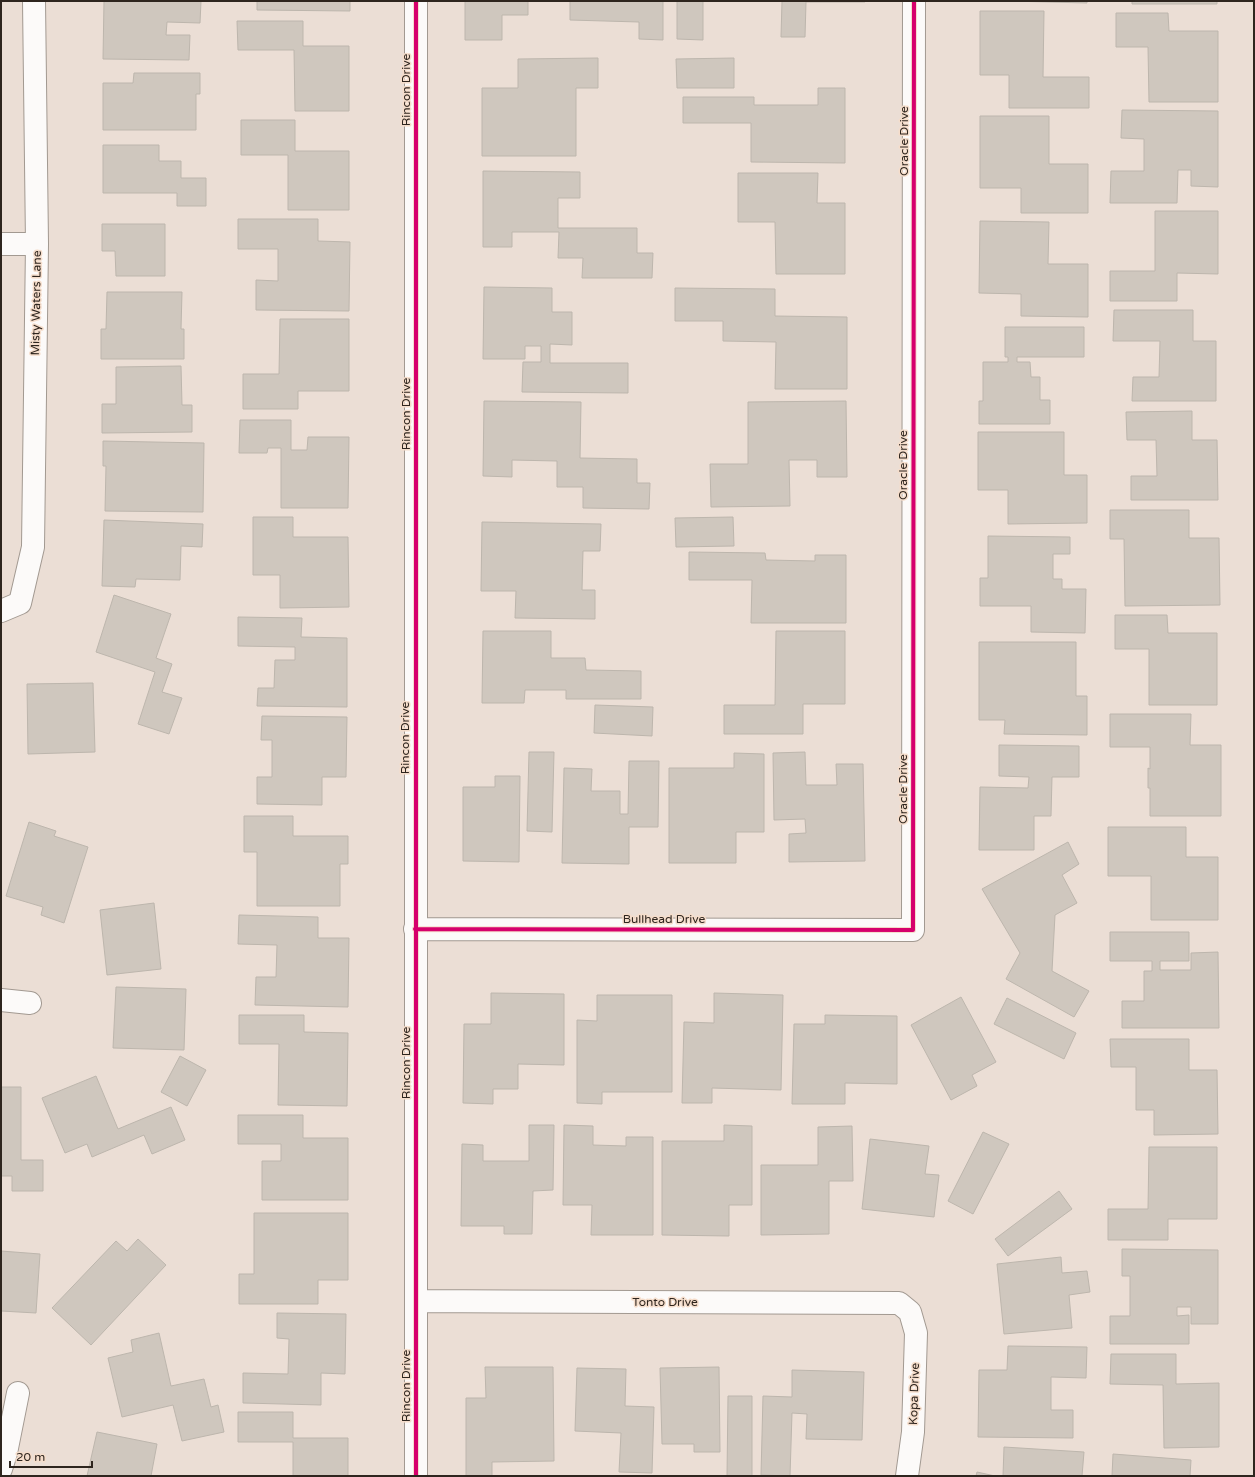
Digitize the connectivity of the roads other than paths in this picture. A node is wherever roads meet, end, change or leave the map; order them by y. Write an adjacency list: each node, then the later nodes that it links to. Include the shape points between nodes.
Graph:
1 (34, 1): 5 (street, Misty Waters Lane)
2 (416, 1): 7 (street, Rincon Drive)
3 (914, 1): 8 (street, Oracle Drive)
4 (1, 244): 5 (street)
5 (36, 244): 6 (street, Misty Waters Lane, via 34,547)
6 (11, 607)
7 (415, 929): 8 (street, Bullhead Drive); 11 (street, Rincon Drive)
8 (913, 930)
9 (1, 1000): 10 (street)
10 (30, 1003)
11 (416, 1301): 12 (street, Tonto Drive, via 899,1303); 15 (street, Rincon Drive)
12 (910, 1312): 16 (street, Kopa Drive, via 916,1333 913,1432)
13 (18, 1393): 14 (street)
14 (1, 1469)
15 (416, 1476)
16 (907, 1476)

